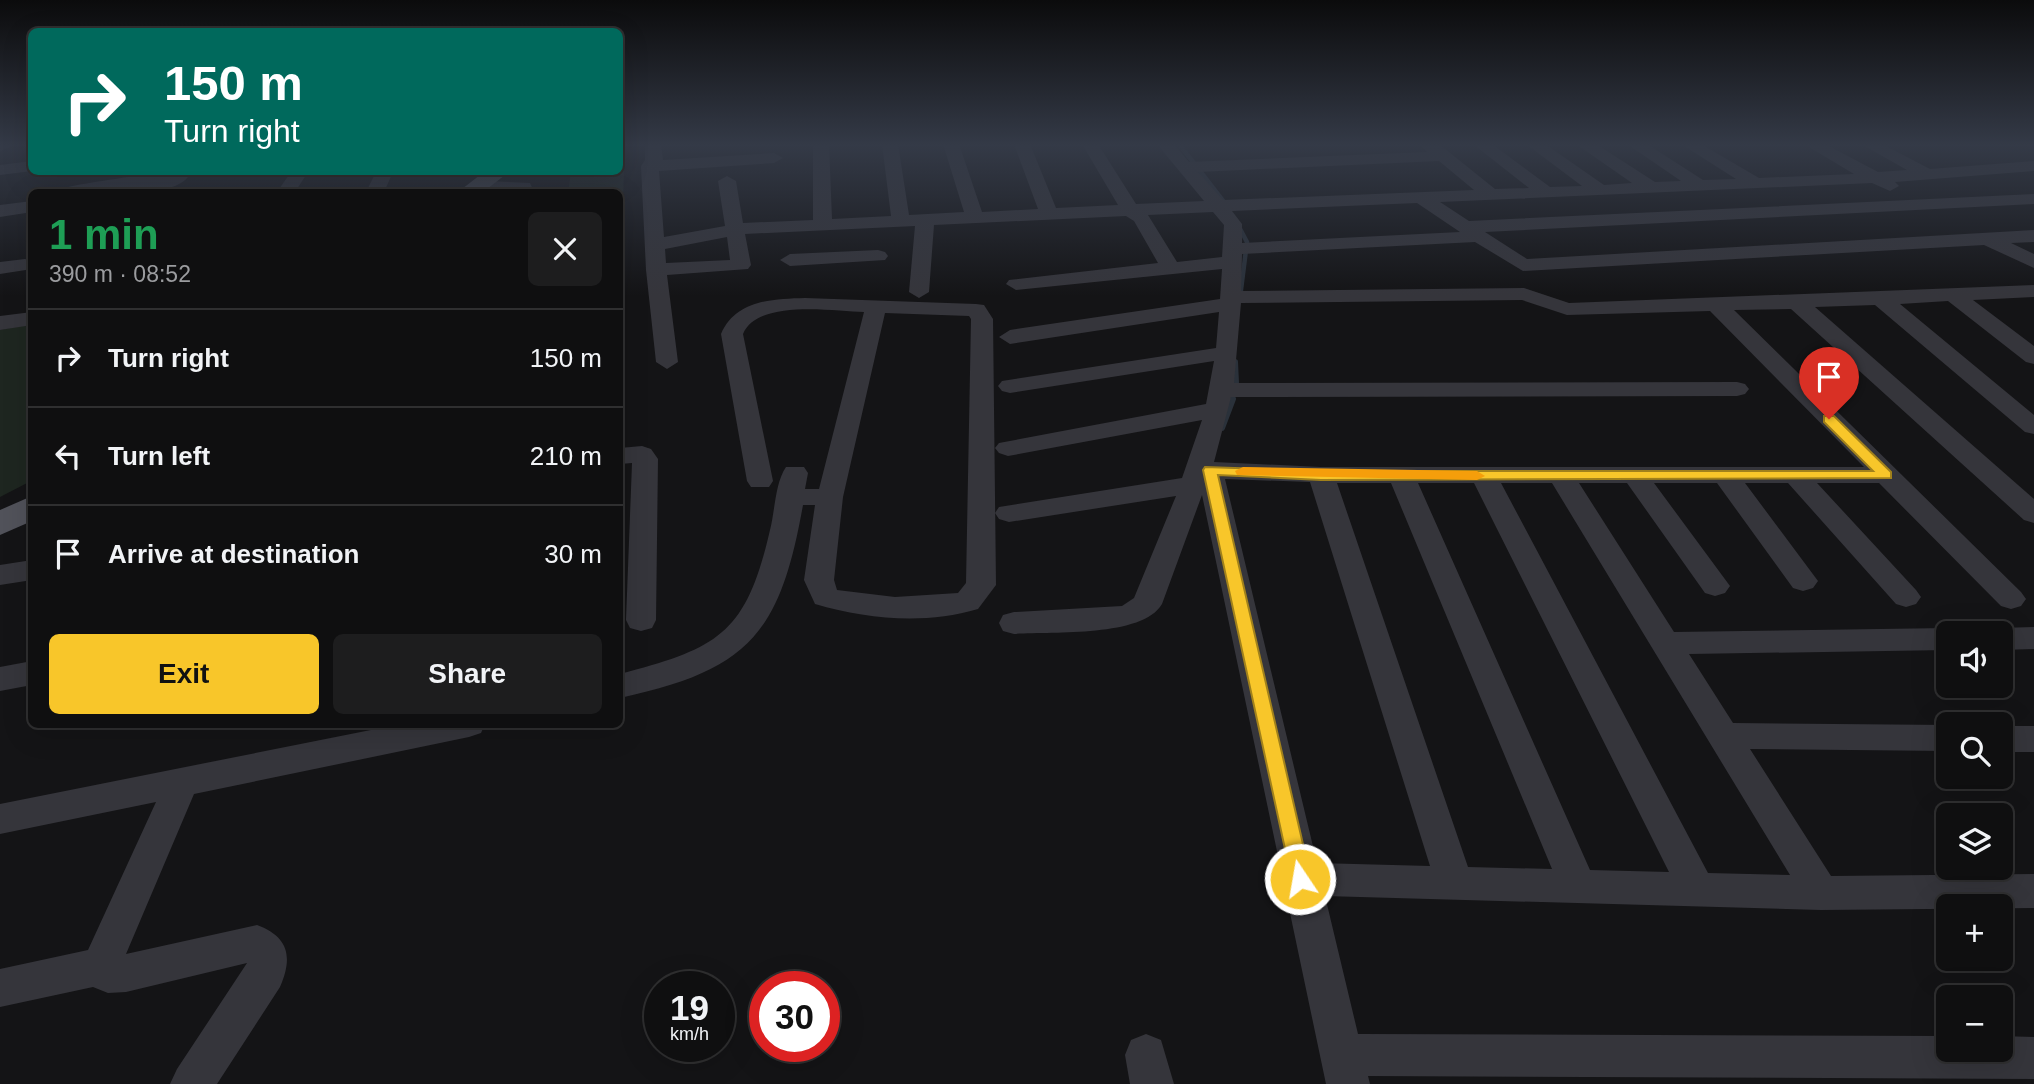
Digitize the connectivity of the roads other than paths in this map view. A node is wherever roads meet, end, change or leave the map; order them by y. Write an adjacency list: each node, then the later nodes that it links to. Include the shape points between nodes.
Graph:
1 (28, 195): 15 (street)
2 (652, 195): 29 (street)
3 (729, 195): 25 (street)
4 (827, 195): 24 (street)
5 (897, 195): 23 (street)
6 (967, 195): 21 (street)
7 (1042, 195): 20 (street)
8 (1121, 195): 19 (street)
9 (1208, 195): 17 (street)
10 (1491, 195): 11 (street); 13 (street)
11 (1503, 195)
12 (1906, 195): 18 (street)
13 (1421, 198): 17 (street); 26 (street)
14 (2034, 200): 18 (street)
15 (3, 203): 16 (street)
16 (28, 206)
17 (1218, 206): 19 (street); 31 (street, via 1233,224)
18 (1927, 206): 26 (street); 28 (street)
19 (1130, 210): 20 (street); 36 (street, via 1141,218)
20 (1049, 213): 21 (street)
21 (974, 216): 22 (street)
22 (925, 219): 23 (street); 41 (street)
23 (901, 221): 24 (street)
24 (830, 224): 25 (street); 32 (street)
25 (735, 229): 29 (street); 38 (street, via 743,273)
26 (1469, 232): 28 (street, via 1514,262 1531,265); 31 (street)
27 (2034, 236): 28 (street)
28 (1988, 239): 34 (street)
29 (656, 244): 38 (street)
30 (878, 256): 32 (street)
31 (1232, 256): 36 (street); 44 (street)
32 (836, 258): 33 (street)
33 (790, 260)
34 (2034, 262)
35 (25, 265): 37 (street)
36 (1170, 267): 39 (street)
37 (0, 268)
38 (656, 270): 55 (street)
39 (1016, 284)
40 (2034, 290): 42 (street)
41 (919, 292)
42 (1952, 294): 43 (street); 54 (street)
43 (1880, 298): 46 (street); 59 (street)
44 (1235, 299): 48 (street, via 1524,294 1567,309); 52 (street); 53 (street)
45 (764, 300): 51 (street, via 731,307 725,314 725,328)
46 (1796, 302): 48 (street); 76 (street)
47 (876, 306): 51 (street, via 786,305 755,310 739,320); 72 (street); 72 (street, via 964,307 976,310 982,319 981,584 967,602 947,605 852,606 825,597 819,580)
48 (1717, 306): 68 (street)
49 (28, 319): 50 (street)
50 (0, 323)
51 (733, 334): 70 (street)
52 (1010, 337)
53 (1225, 353): 56 (street); 58 (street)
54 (2034, 357)
55 (667, 362)
56 (1010, 386)
57 (1737, 389): 58 (street)
58 (1218, 400): 60 (street); 71 (street)
59 (2034, 427)
60 (1008, 448)
61 (623, 456): 78 (street, via 642,454 645,459)
62 (1560, 474): 63 (street); 69 (street); 92 (street)
63 (1634, 474): 66 (street); 84 (street)
64 (1321, 475): 65 (street); 103 (street, via 1210,470); 104 (street)
65 (1401, 475): 69 (street); 105 (street)
66 (1725, 475): 67 (street); 82 (street)
67 (1796, 475): 68 (street); 85 (street)
68 (1885, 475): 86 (street)
69 (1484, 476): 106 (street)
70 (760, 481)
71 (1191, 485): 75 (street); 88 (street, via 1147,604 1128,616)
72 (830, 497): 95 (street, via 793,485 783,544 758,611 736,640 700,660)
73 (28, 500): 77 (main road)
74 (28, 509): 79 (main road)
75 (1009, 513)
76 (2034, 514)
77 (0, 515)
78 (631, 515): 83 (street)
79 (0, 524)
80 (28, 571): 81 (street)
81 (0, 575)
82 (1803, 581)
83 (630, 585): 87 (street)
84 (1715, 586)
85 (1906, 597)
86 (2011, 599)
87 (641, 620)
88 (1014, 623)
89 (2034, 638): 91 (street)
90 (1936, 639): 92 (street)
91 (2013, 639)
92 (1665, 643): 97 (street)
93 (28, 674): 94 (street)
94 (0, 679)
95 (623, 685)
96 (449, 728): 101 (street)
97 (1724, 736): 98 (street); 108 (street)
98 (1936, 738)
99 (2013, 739): 100 (street)
100 (2034, 739)
101 (182, 782): 102 (street); 109 (street)
102 (0, 818)
103 (1300, 879): 104 (street); 112 (street)
104 (1454, 882): 105 (street)
105 (1578, 886): 106 (street)
106 (1697, 889): 108 (street)
107 (2034, 891): 108 (street)
108 (1821, 892)
109 (101, 966): 110 (street); 113 (street, via 108,974 126,973 257,943 269,953 266,974)
110 (0, 988)
111 (2034, 1058): 112 (street)
112 (1345, 1070)
113 (192, 1084)

